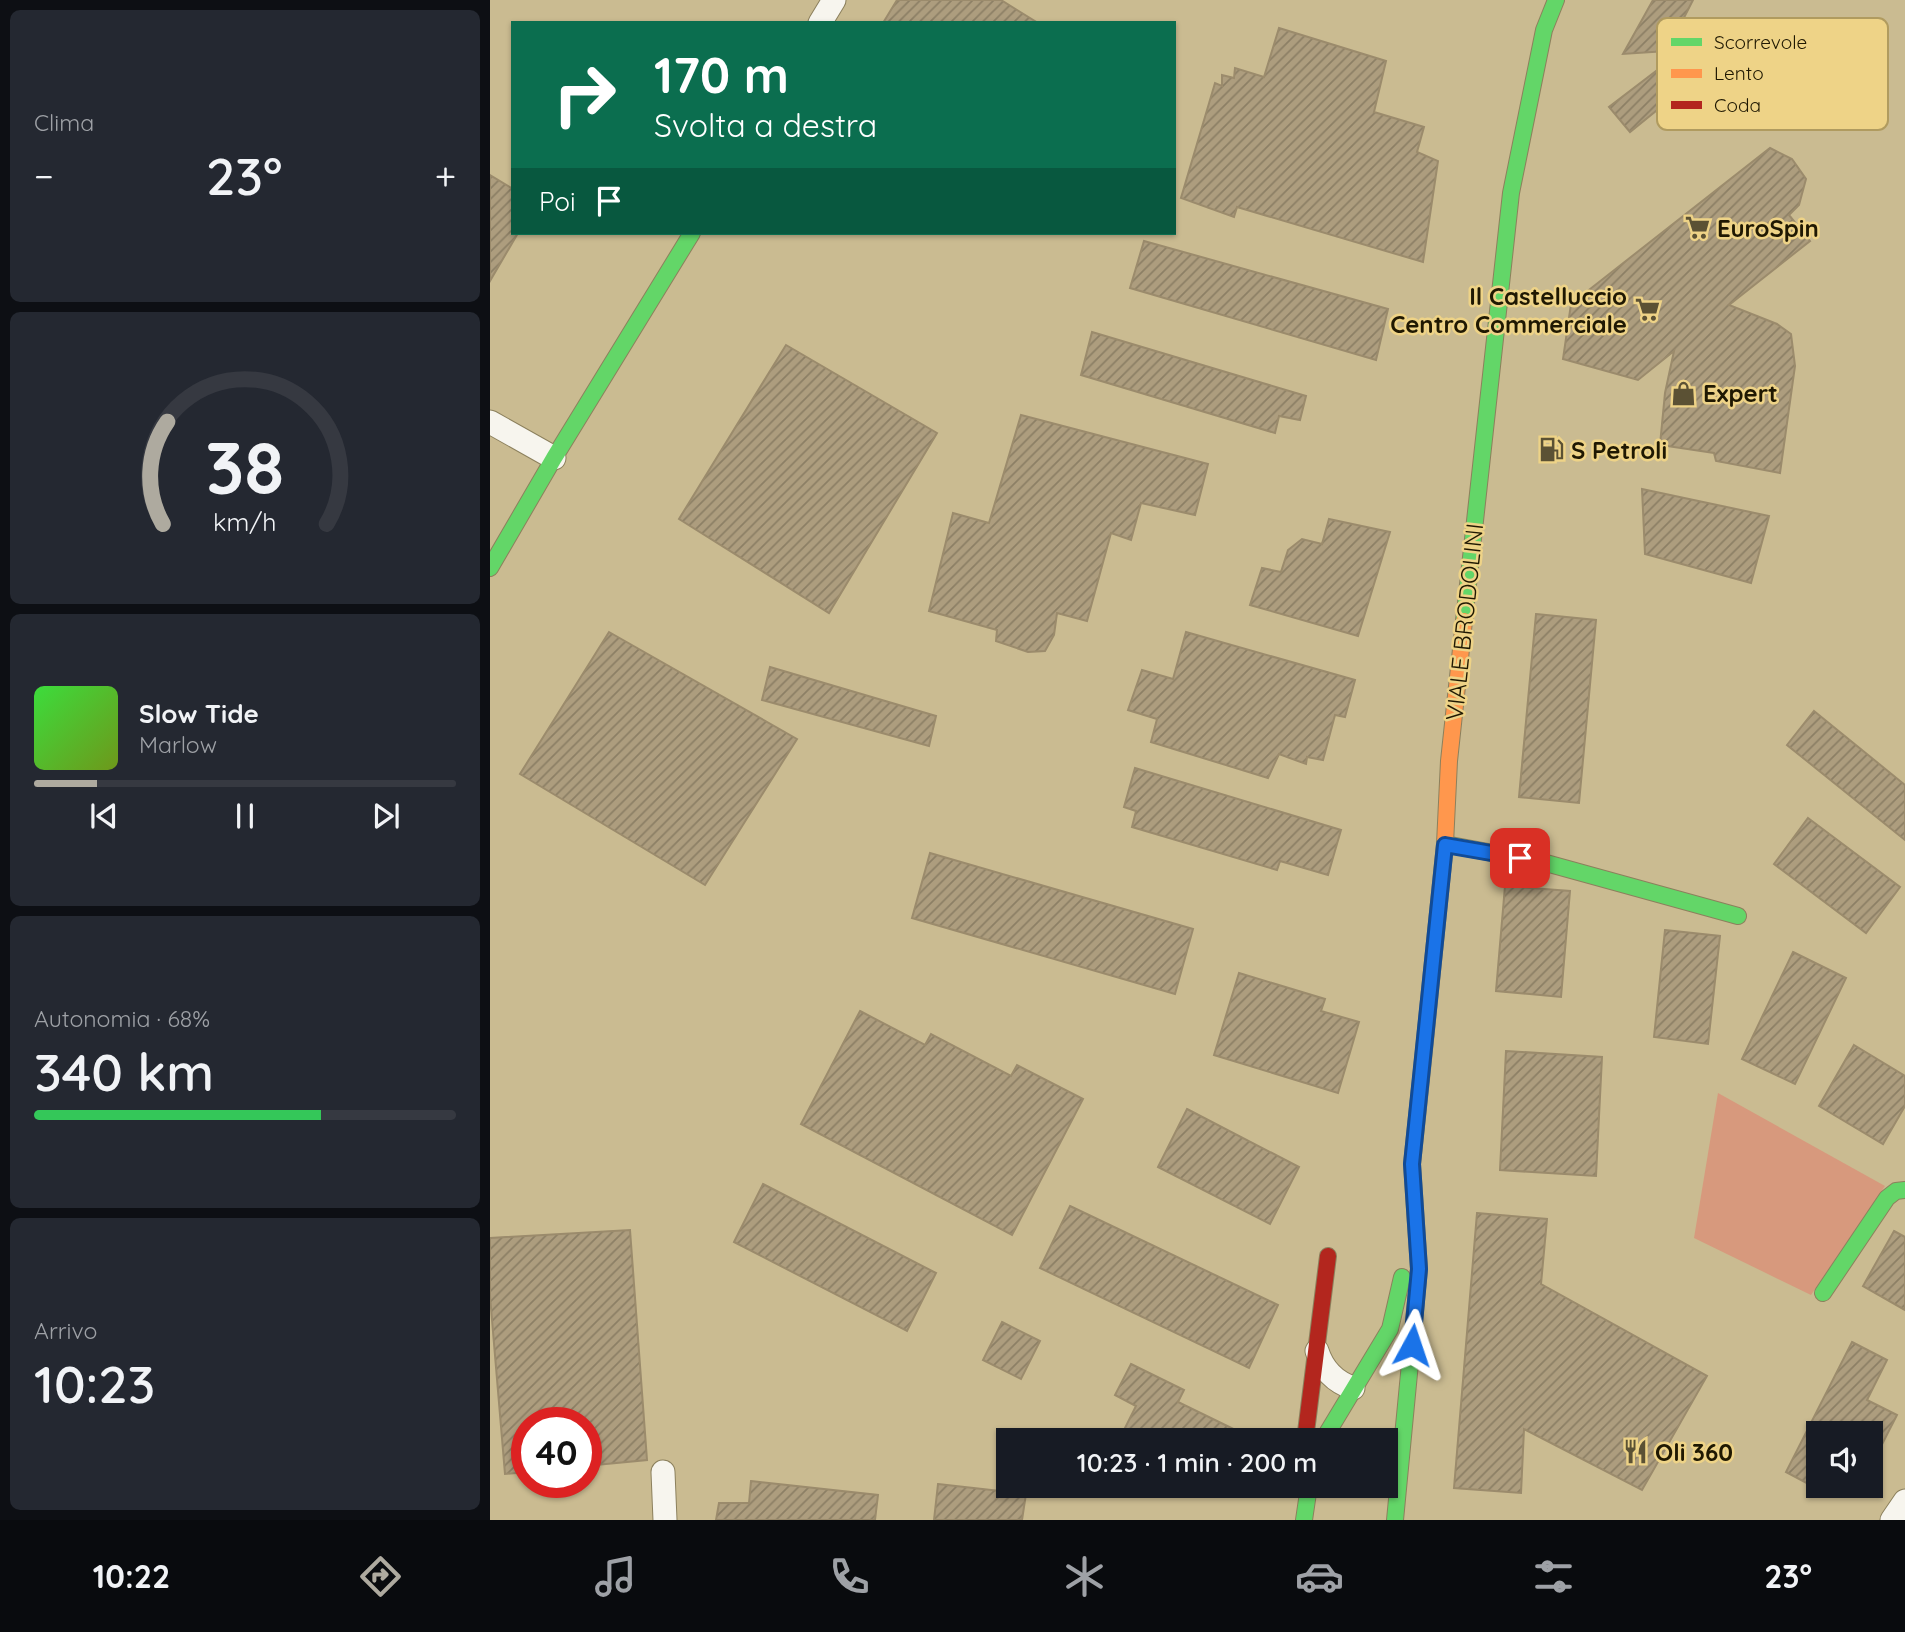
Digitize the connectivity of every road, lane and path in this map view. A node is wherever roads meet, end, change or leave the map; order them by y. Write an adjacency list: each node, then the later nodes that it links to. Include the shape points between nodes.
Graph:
1 (834, 0): 4 (street)
2 (1539, 0): 5 (street, VIALE BRODOLINI)
3 (1556, 0): 5 (street, VIALE BRODOLINI)
4 (821, 21)
5 (1544, 30): 10 (street, VIALE BRODOLINI, via 1511,193 1449,761)
6 (691, 235): 8 (street)
7 (490, 422): 8 (street)
8 (554, 458): 9 (street)
9 (490, 568)
10 (1445, 845): 11 (street, via 1545,863); 13 (street, VIALE BRODOLINI, via 1412,1164)
11 (1738, 916)
12 (1905, 1191): 15 (street, via 1887,1198)
13 (1416, 1218): 17 (street, VIALE BRODOLINI, via 1390,1329); 25 (street, VIALE BRODOLINI, via 1419,1269)
14 (1328, 1256): 16 (street)
15 (1823, 1293)
16 (1317, 1351): 17 (street, via 1333,1378); 18 (street)
17 (1353, 1388): 19 (street, VIALE BRODOLINI)
18 (1306, 1428)
19 (1330, 1428)
20 (663, 1472): 23 (street)
21 (1307, 1498): 24 (street)
22 (1905, 1501): 26 (street)
23 (666, 1520)
24 (1304, 1520)
25 (1395, 1520)
26 (1892, 1520)

